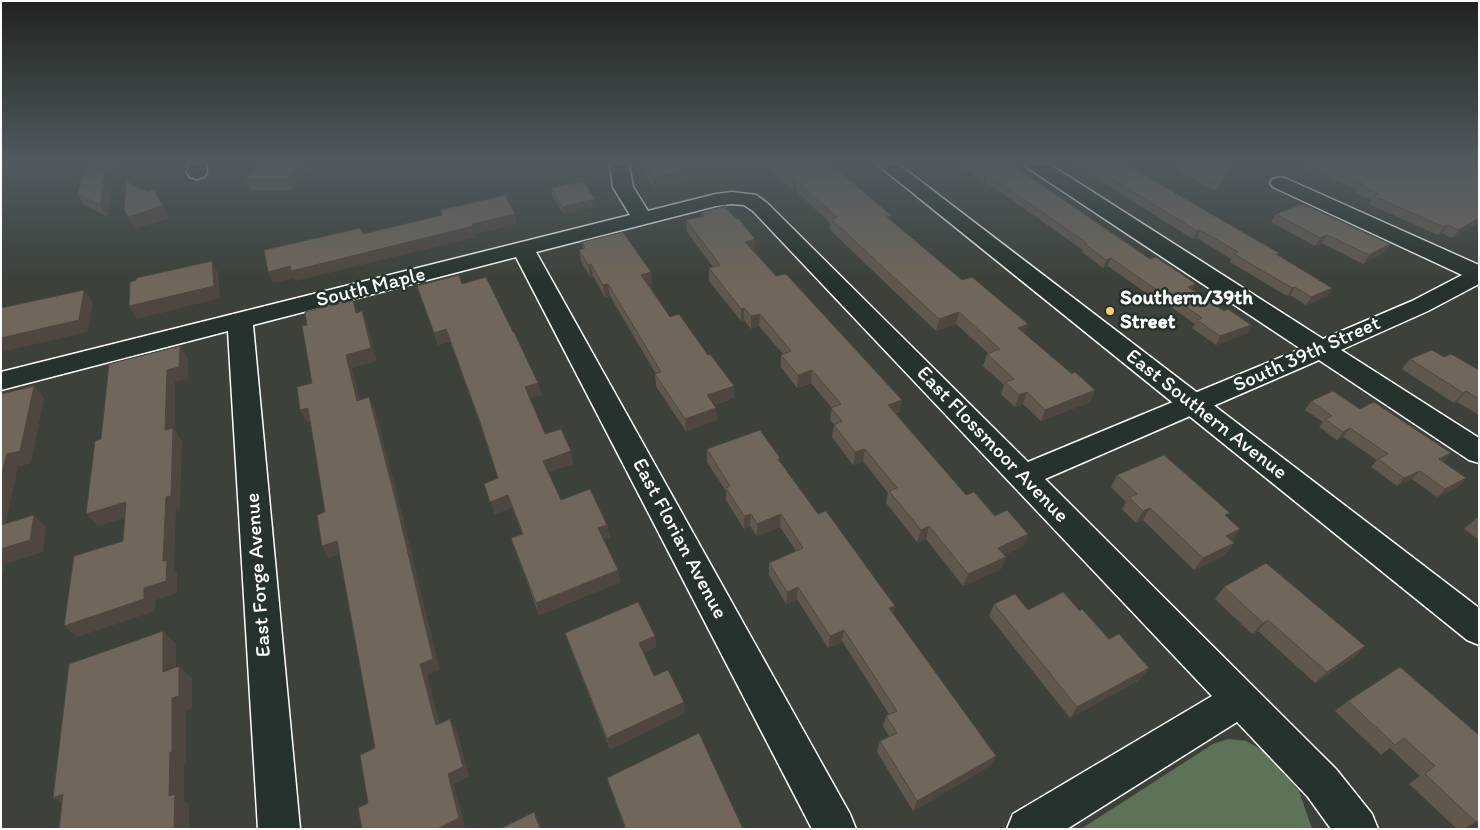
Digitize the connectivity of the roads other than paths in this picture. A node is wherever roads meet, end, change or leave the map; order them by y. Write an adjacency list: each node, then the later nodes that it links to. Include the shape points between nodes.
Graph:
1 (633, 203): 7 (street)
2 (705, 203): 7 (street, South Maple)
3 (754, 203): 15 (street, East Flossmoor Avenue)
4 (936, 203): 13 (street, East Southern Avenue)
5 (1095, 203): 11 (street)
6 (1323, 203): 9 (street)
7 (643, 219): 8 (street, South Maple)
8 (523, 249): 10 (street, South Maple); 19 (street, East Florian Avenue)
9 (1479, 274): 11 (street, South 39th Street, via 1420,306)
10 (240, 321): 12 (street, South Maple); 18 (street, East Forge Avenue)
11 (1321, 349): 13 (street, South 39th Street); 14 (street)
12 (1, 381)
13 (1194, 405): 15 (street, South 39th Street); 16 (street, East Southern Avenue)
14 (1479, 452)
15 (1023, 476): 17 (street, East Flossmoor Avenue)
16 (1479, 629)
17 (1240, 699): 20 (street); 21 (street, East Flossmoor Avenue, via 1322,783)
18 (279, 829)
19 (835, 829)
20 (1028, 829)
21 (1357, 829)

